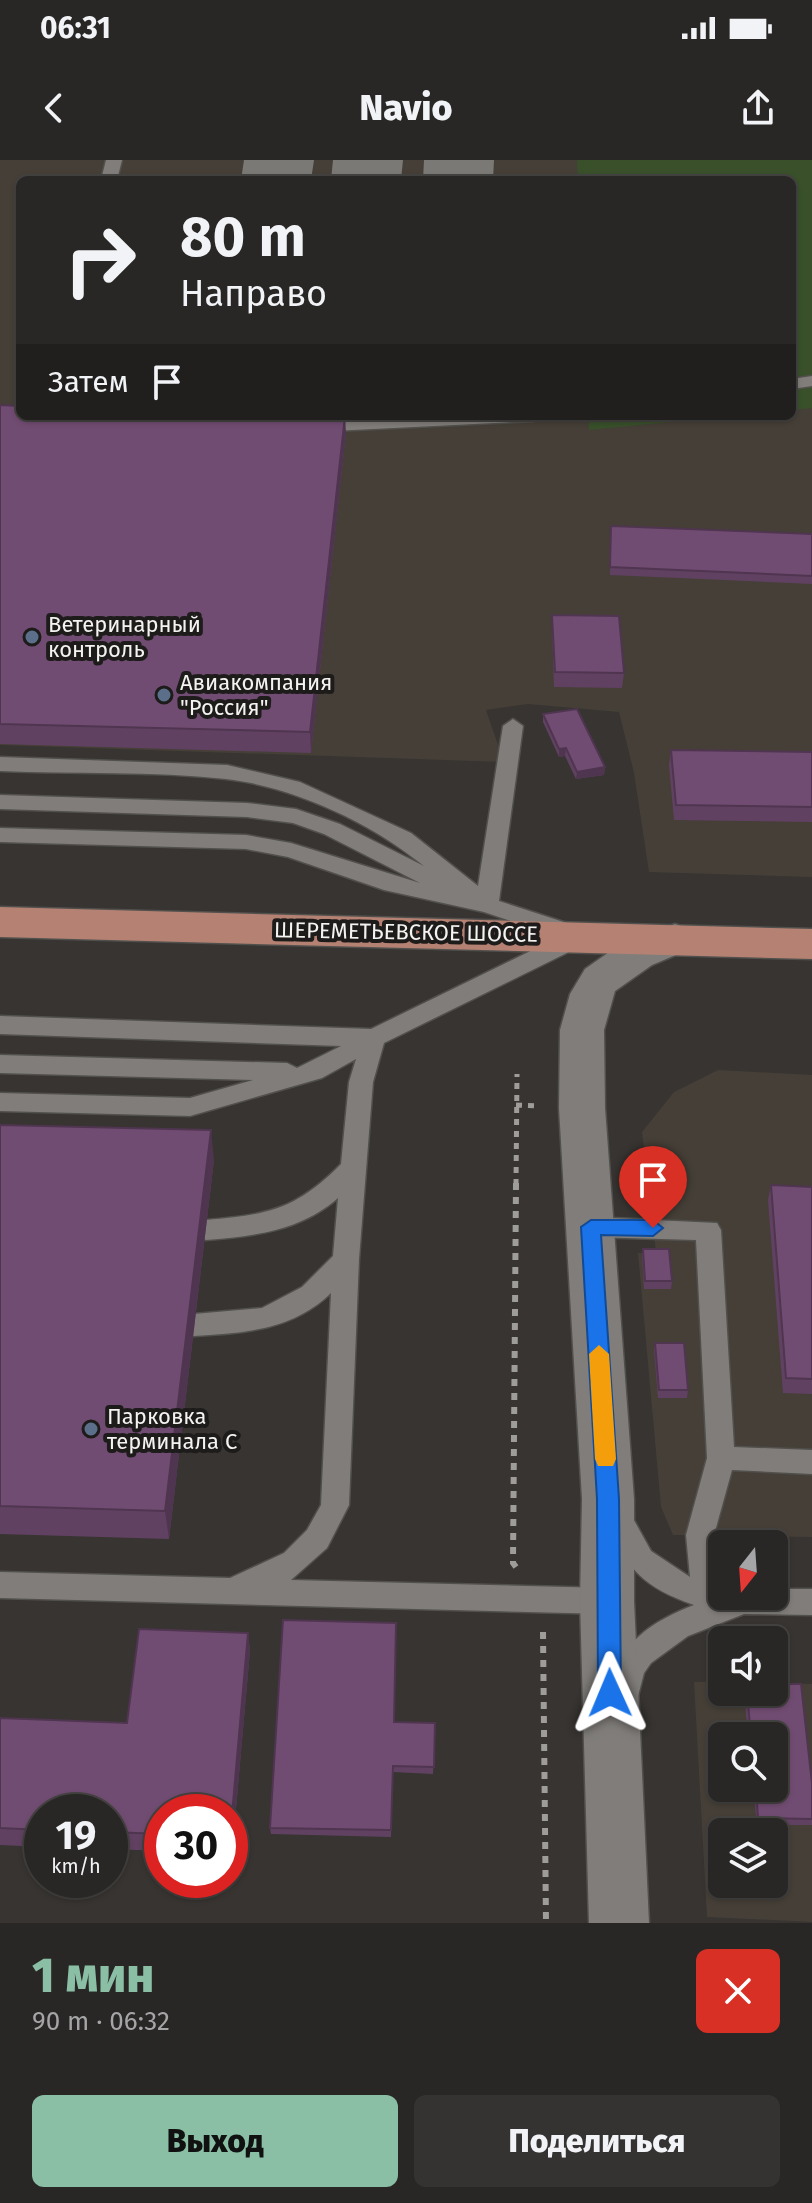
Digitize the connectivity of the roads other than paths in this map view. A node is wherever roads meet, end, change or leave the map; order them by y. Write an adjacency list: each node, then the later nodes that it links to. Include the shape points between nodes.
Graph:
1 (446, 420): 2 (lane)
2 (293, 427)
3 (513, 726): 7 (lane)
4 (0, 764): 7 (lane, via 227,772 300,789 403,838)
5 (0, 802): 7 (lane, via 296,816)
6 (0, 835): 7 (lane, via 246,842 291,850 392,885)
7 (487, 905): 9 (lane)
8 (0, 922): 9 (main road, ШЕРЕМЕТЬЕВСКОЕ ШОССЕ)
9 (581, 936): 10 (main road, ШЕРЕМЕТЬЕВСКОЕ ШОССЕ); 13 (lane)
10 (675, 939): 11 (main road, ШЕРЕМЕТЬЕВСКОЕ ШОССЕ); 18 (street, via 637,954 600,980 592,994 566,1096)
11 (812, 944)
12 (0, 1025): 13 (lane)
13 (374, 1038): 15 (lane); 17 (lane, via 361,1082)
14 (0, 1064): 15 (lane)
15 (313, 1072): 16 (lane, via 190,1107)
16 (0, 1102)
17 (354, 1167): 19 (lane, via 304,1213 269,1225); 20 (lane)
18 (591, 1227): 22 (lane, via 708,1230); 24 (street)
19 (206, 1230)
20 (346, 1259): 21 (lane, via 324,1287 296,1309 260,1322); 26 (lane, via 335,1505 324,1532 298,1561 265,1580)
21 (194, 1325)
22 (721, 1458): 23 (lane); 27 (lane, via 700,1535)
23 (812, 1462)
24 (608, 1499): 27 (lane, via 639,1559 668,1583); 28 (street)
25 (0, 1585): 26 (lane)
26 (230, 1591): 28 (lane)
27 (706, 1596)
28 (607, 1601): 32 (street)
29 (788, 1602): 30 (lane)
30 (812, 1602)
31 (715, 1610): 32 (lane, via 668,1630 631,1665)
32 (611, 1754): 33 (street)
33 (619, 1923)

